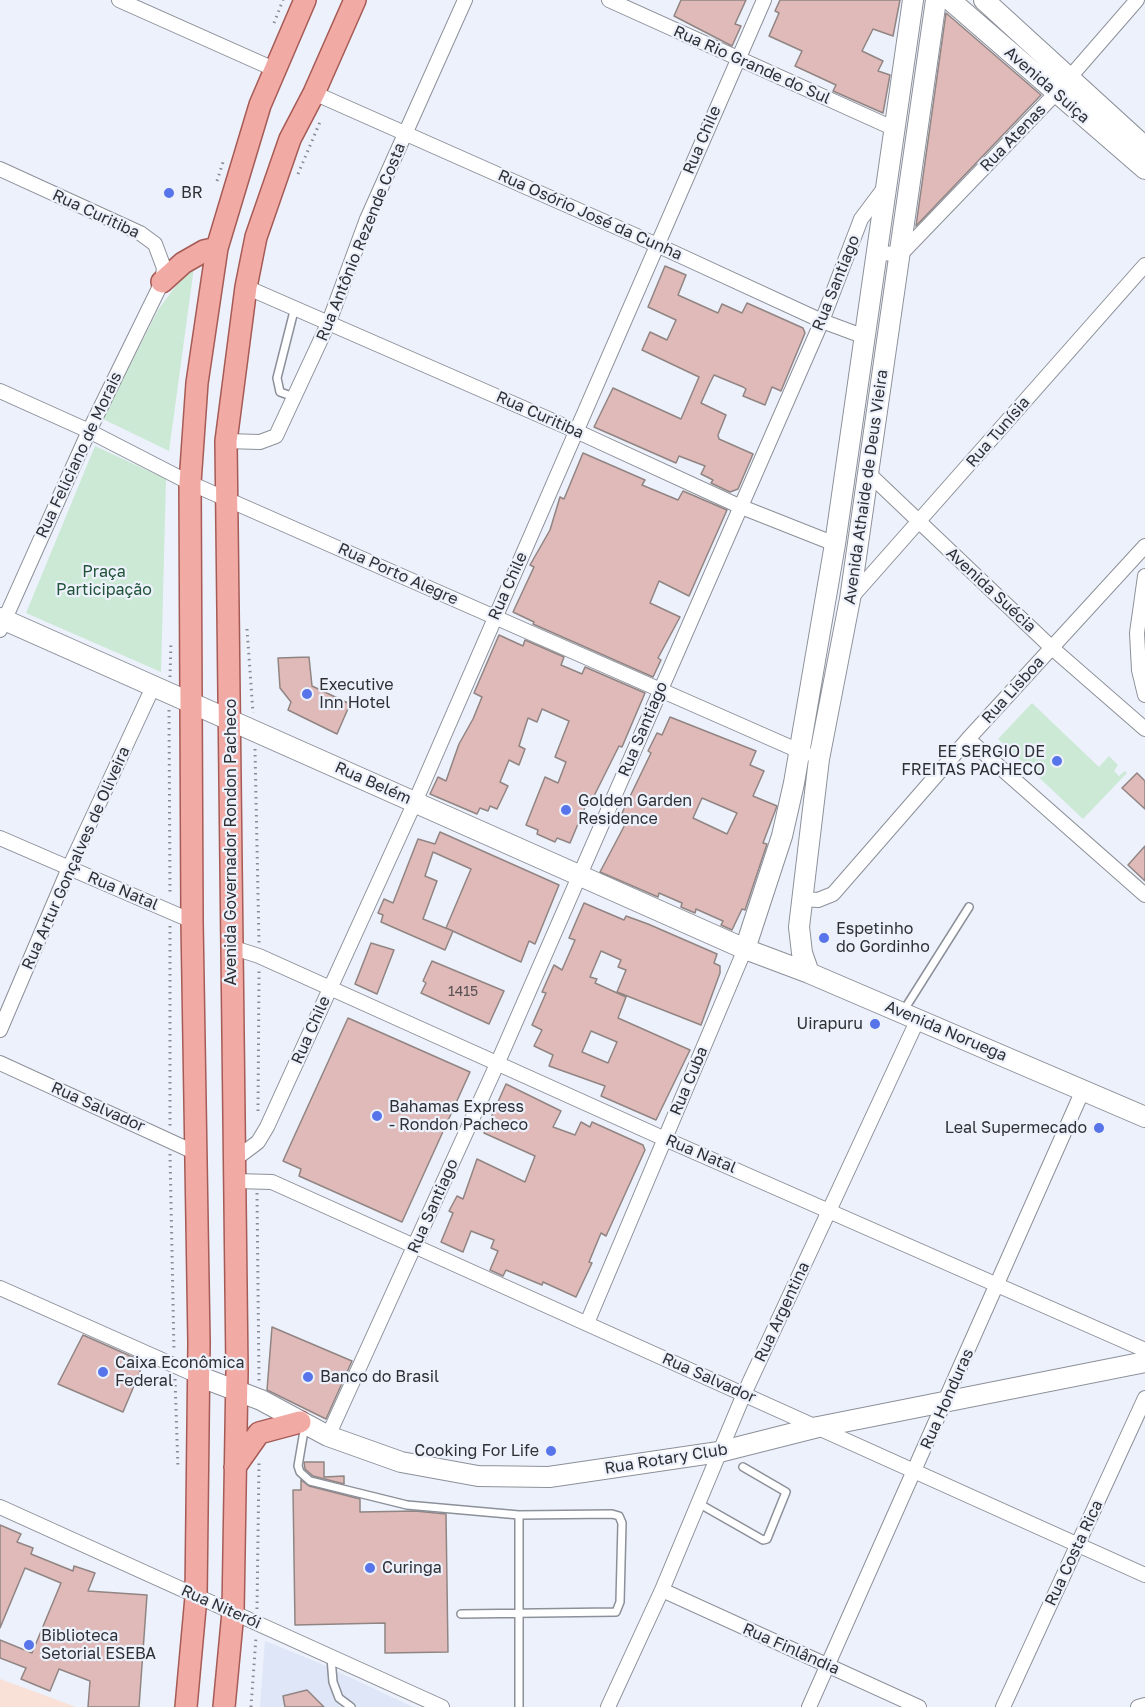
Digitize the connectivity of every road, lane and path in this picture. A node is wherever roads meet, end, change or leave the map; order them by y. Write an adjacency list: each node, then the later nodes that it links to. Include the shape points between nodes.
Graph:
1 (119, 0): 13 (street)
2 (305, 0): 13 (main road)
3 (355, 0): 15 (main road, Avenida Governador Rondon Pacheco)
4 (465, 0): 17 (street, Rua Antônio Rezende Costa)
5 (609, 0): 12 (street, Rua Rio Grande do Sul)
6 (764, 0): 12 (street, Rua Chile)
7 (913, 0): 16 (street, Avenida Athaide de Deus Vieira)
8 (936, 0): 26 (street, Avenida Athaide de Deus Vieira)
9 (950, 0): 14 (street, Avenida Suiça)
10 (984, 0): 14 (street, Avenida Suiça)
11 (1137, 0): 14 (street, Rua Atenas)
12 (737, 59): 16 (street, Rua Rio Grande do Sul); 23 (street, Rua Chile)
13 (276, 70): 24 (main road, via 260,105)
14 (1062, 85): 18 (street, Avenida Suiça); 20 (street, Avenida Suiça); 26 (street, Rua Atenas)
15 (322, 96): 17 (street, Rua Osório José da Cunha); 21 (path); 29 (main road, Avenida Governador Rondon Pacheco, via 290,139 256,237)
16 (895, 129): 22 (street, Avenida Athaide de Deus Vieira)
17 (406, 133): 23 (street, Rua Osório José da Cunha); 32 (street, Rua Antônio Rezende Costa, via 348,266)
18 (1145, 147)
19 (0, 169): 28 (street, Rua Curitiba, via 140,233 155,244 161,255)
20 (1145, 169)
21 (294, 183)
22 (886, 187): 25 (street, Avenida Athaide de Deus Vieira); 31 (street, Rua Santiago, via 861,219)
23 (657, 244): 31 (street, Rua Osório José da Cunha); 37 (street, Rua Chile)
24 (217, 248): 28 (main road, via 189,259); 40 (main road, via 196,383)
25 (876, 254): 26 (street); 33 (street, Avenida Athaide de Deus Vieira)
26 (901, 254): 39 (street, Avenida Athaide de Deus Vieira)
27 (1145, 265): 43 (street, Rua Tunísia)
28 (162, 282): 36 (street, Rua Feliciano de Morais)
29 (246, 287): 30 (street, Rua Curitiba); 38 (main road, Avenida Governador Rondon Pacheco)
30 (295, 307): 32 (street, Rua Curitiba); 35 (lane, via 277,378 280,392)
31 (822, 321): 33 (street, Rua Osório José da Cunha); 42 (street, Rua Santiago)
32 (329, 322): 35 (street, Rua Antônio Rezende Costa); 37 (street, Rua Curitiba)
33 (865, 337): 44 (street, Avenida Athaide de Deus Vieira)
34 (0, 391): 36 (street, Rua Porto Alegre)
35 (294, 397): 38 (street, Rua Antônio Rezende Costa, via 276,436 260,442)
36 (89, 431): 40 (street, Rua Porto Alegre); 49 (street, Rua Feliciano de Morais)
37 (576, 431): 42 (street, Rua Curitiba); 48 (street, Rua Chile)
38 (226, 441): 41 (main road, Avenida Governador Rondon Pacheco)
39 (867, 472): 43 (street, Avenida Suécia); 47 (street, Avenida Athaide de Deus Vieira)
40 (190, 483): 41 (street, Rua Porto Alegre); 55 (main road)
41 (224, 496): 48 (street, Rua Porto Alegre); 56 (main road, Avenida Governador Rondon Pacheco)
42 (739, 506): 44 (street, Rua Curitiba); 53 (street, Rua Santiago)
43 (919, 522): 47 (street, Rua Tunísia); 51 (street, Avenida Suécia)
44 (834, 544): 60 (street, Avenida Athaide de Deus Vieira)
45 (1145, 546): 51 (street, Rua Lisboa)
46 (1145, 576): 54 (street, via 1137,633)
47 (850, 599): 61 (street, Avenida Athaide de Deus Vieira)
48 (493, 617): 53 (street, Rua Porto Alegre); 62 (street, Rua Chile)
49 (1, 623): 52 (street, Rua Belém)
50 (247, 628): 57 (path)
51 (1052, 648): 58 (street, Avenida Suécia); 59 (street, Rua Lisboa)
52 (153, 687): 55 (street, Rua Belém); 65 (street, Rua Artur Gonçalves de Oliveira)
53 (660, 690): 60 (street, Rua Porto Alegre); 66 (street, Rua Santiago)
54 (1145, 695)
55 (192, 704): 56 (street, Rua Belém); 70 (main road)
56 (230, 722): 57 (street, Rua Belém); 72 (main road, Avenida Governador Rondon Pacheco)
57 (254, 729): 62 (street, Rua Belém); 74 (path)
58 (1145, 729)
59 (968, 739): 67 (street); 68 (street, Rua Lisboa, via 833,894 818,900)
60 (799, 751): 61 (street, Rua Porto Alegre); 63 (street, Avenida Athaide de Deus Vieira)
61 (819, 759): 68 (street, Avenida Athaide de Deus Vieira)
62 (415, 802): 66 (street, Rua Belém); 77 (street, Rua Chile)
63 (782, 836): 73 (street, Rua Cuba)
64 (0, 838): 65 (street, Rua Natal)
65 (69, 868): 70 (street, Rua Natal); 79 (street, Rua Artur Gonçalves de Oliveira)
66 (579, 876): 73 (street, Rua Belém); 80 (street, Rua Santiago)
67 (1145, 895)
68 (803, 899): 71 (street, Avenida Athaide de Deus Vieira)
69 (969, 907): 78 (lane)
70 (186, 919): 86 (main road)
71 (800, 927): 75 (street, via 789,947); 76 (street, Avenida Athaide de Deus Vieira, via 802,953)
72 (231, 947): 74 (street, Rua Natal); 87 (main road, Avenida Governador Rondon Pacheco)
73 (745, 949): 75 (street, Avenida Noruega); 84 (street, Rua Cuba)
74 (259, 956): 77 (street, Rua Natal); 85 (path)
75 (772, 959): 76 (street, Avenida Noruega)
76 (809, 973): 78 (street, Avenida Noruega)
77 (330, 989): 80 (street, Rua Natal); 85 (street, Rua Chile)
78 (910, 1016): 82 (street, Avenida Noruega); 90 (street, Rua Argentina)
79 (0, 1030)
80 (498, 1062): 84 (street, Rua Natal); 91 (street, Rua Santiago)
81 (0, 1063): 86 (street, Rua Salvador)
82 (1083, 1090): 83 (street, Avenida Noruega); 92 (street, Rua Honduras)
83 (1145, 1117)
84 (665, 1139): 90 (street, Rua Natal); 94 (street, Rua Cuba)
85 (258, 1142): 87 (street, Rua Chile)
86 (194, 1152): 97 (main road)
87 (234, 1160): 89 (main road, Avenida Governador Rondon Pacheco)
88 (257, 1180): 89 (street, Rua Salvador); 91 (street, Rua Salvador, via 272,1182); 101 (path)
89 (235, 1181): 98 (main road, Avenida Governador Rondon Pacheco)
90 (830, 1209): 92 (street, Rua Natal); 99 (street, Rua Argentina)
91 (415, 1246): 94 (street, Rua Salvador); 106 (street, Rua Santiago)
92 (997, 1284): 95 (street, Rua Natal); 102 (street, Rua Honduras)
93 (0, 1288): 97 (street)
94 (587, 1323): 99 (street, Rua Salvador)
95 (1145, 1350)
96 (1145, 1362): 102 (street, Rua Rotary Club)
97 (198, 1376): 98 (street, Rua Rotary Club); 117 (main road)
98 (236, 1390): 101 (street, Rua Rotary Club); 109 (main road, Avenida Governador Rondon Pacheco)
99 (744, 1394): 104 (street, Rua Salvador); 107 (street, Rua Argentina)
100 (1145, 1398): 114 (street, Rua Costa Rica)
101 (259, 1399): 103 (street, Rua Rotary Club)
102 (946, 1401): 104 (street, Rua Rotary Club); 110 (street, Rua Honduras)
103 (302, 1423): 105 (main road); 106 (street, Rua Rotary Club); 113 (lane, via 298,1466 310,1481 407,1505)
104 (818, 1427): 107 (street, Rua Rotary Club); 110 (street, Rua Salvador)
105 (259, 1433): 109 (main road); 121 (path)
106 (328, 1436): 107 (street, Rua Rotary Club, via 401,1462 478,1476 549,1477)
107 (719, 1452): 111 (street, Rua Argentina)
108 (743, 1467): 111 (lane, via 786,1492 767,1539)
109 (235, 1468): 118 (main road, Avenida Governador Rondon Pacheco)
110 (915, 1471): 114 (street, Rua Salvador); 123 (street, Rua Honduras)
111 (698, 1503): 116 (street, Rua Argentina)
112 (0, 1507): 117 (street, Rua Niterói)
113 (519, 1515): 120 (lane); 120 (lane, via 612,1514 619,1516 622,1523 620,1602 616,1612)
114 (1078, 1544): 115 (street, Rua Salvador); 134 (street, Rua Costa Rica)
115 (1145, 1575)
116 (662, 1590): 123 (street, Rua Finlândia); 131 (street, Rua Argentina)
117 (196, 1597): 118 (street, Rua Niterói); 125 (main road)
118 (233, 1612): 121 (street, Rua Niterói); 126 (main road, Avenida Governador Rondon Pacheco)
119 (461, 1614): 120 (lane)
120 (518, 1614): 130 (lane)
121 (257, 1623): 122 (street, Rua Niterói); 127 (path)
122 (331, 1658): 128 (lane, via 339,1698); 129 (street, Rua Niterói)
123 (828, 1666): 132 (street, Rua Honduras); 133 (street, Rua Finlândia)
124 (1145, 1705): 135 (street)
125 (186, 1707)
126 (224, 1707)
127 (251, 1707)
128 (351, 1707)
129 (442, 1707)
130 (519, 1707)
131 (608, 1707)
132 (809, 1707)
133 (919, 1707)
134 (1003, 1707)
135 (1138, 1707)

